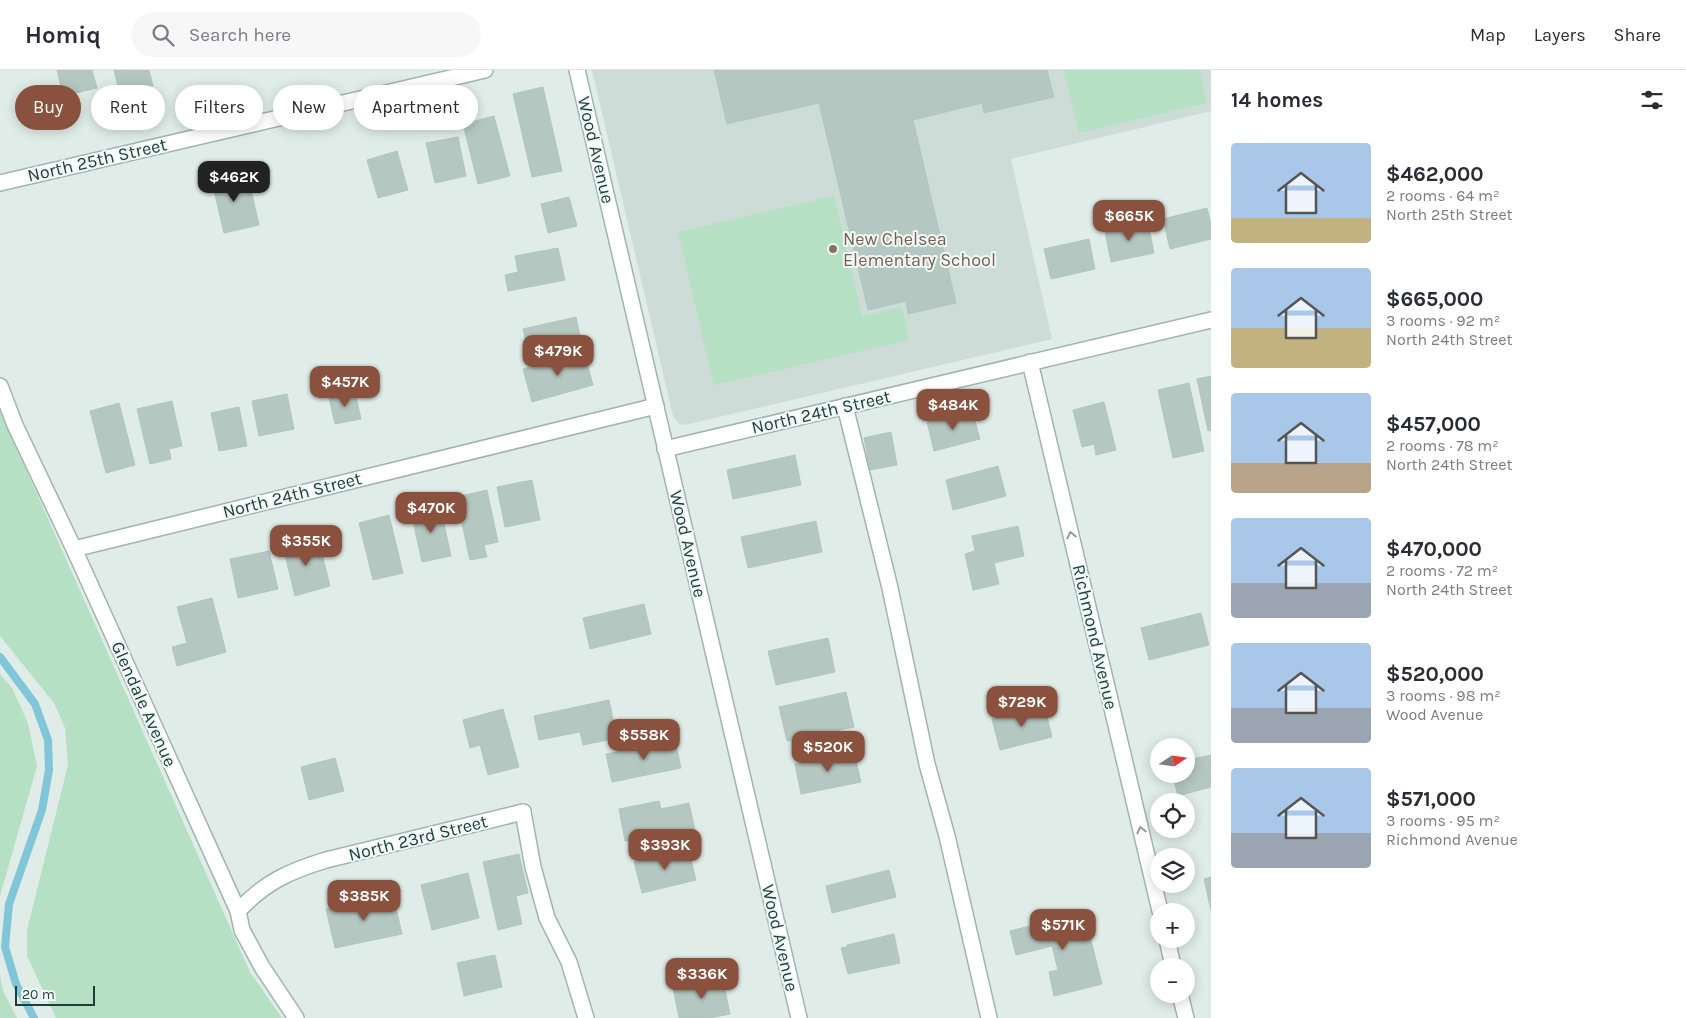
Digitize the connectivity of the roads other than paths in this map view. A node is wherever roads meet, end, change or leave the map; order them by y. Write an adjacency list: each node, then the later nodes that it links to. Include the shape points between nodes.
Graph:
1 (485, 70): 3 (street, North 25th Street)
2 (577, 70): 7 (street, Wood Avenue)
3 (0, 183)
4 (1211, 320): 5 (street, North 24th Street)
5 (1030, 362): 8 (street, North 24th Street); 11 (street, Richmond Avenue, one-way to 5)
6 (0, 386): 10 (street, Glendale Avenue)
7 (656, 406): 9 (street, Wood Avenue); 10 (street, North 24th Street)
8 (845, 406): 9 (street, North 24th Street); 17 (street)
9 (665, 449): 16 (street, Wood Avenue)
10 (74, 549): 12 (street, Glendale Avenue)
11 (1158, 903)
12 (238, 911): 14 (street, Glendale Avenue, via 242,930 262,967); 15 (street, North 23rd Street, via 252,895 296,870 523,812 533,866 548,918 569,962)
13 (1182, 1003): 18 (street)
14 (296, 1018)
15 (586, 1018)
16 (799, 1018)
17 (989, 1018)
18 (1186, 1018)

